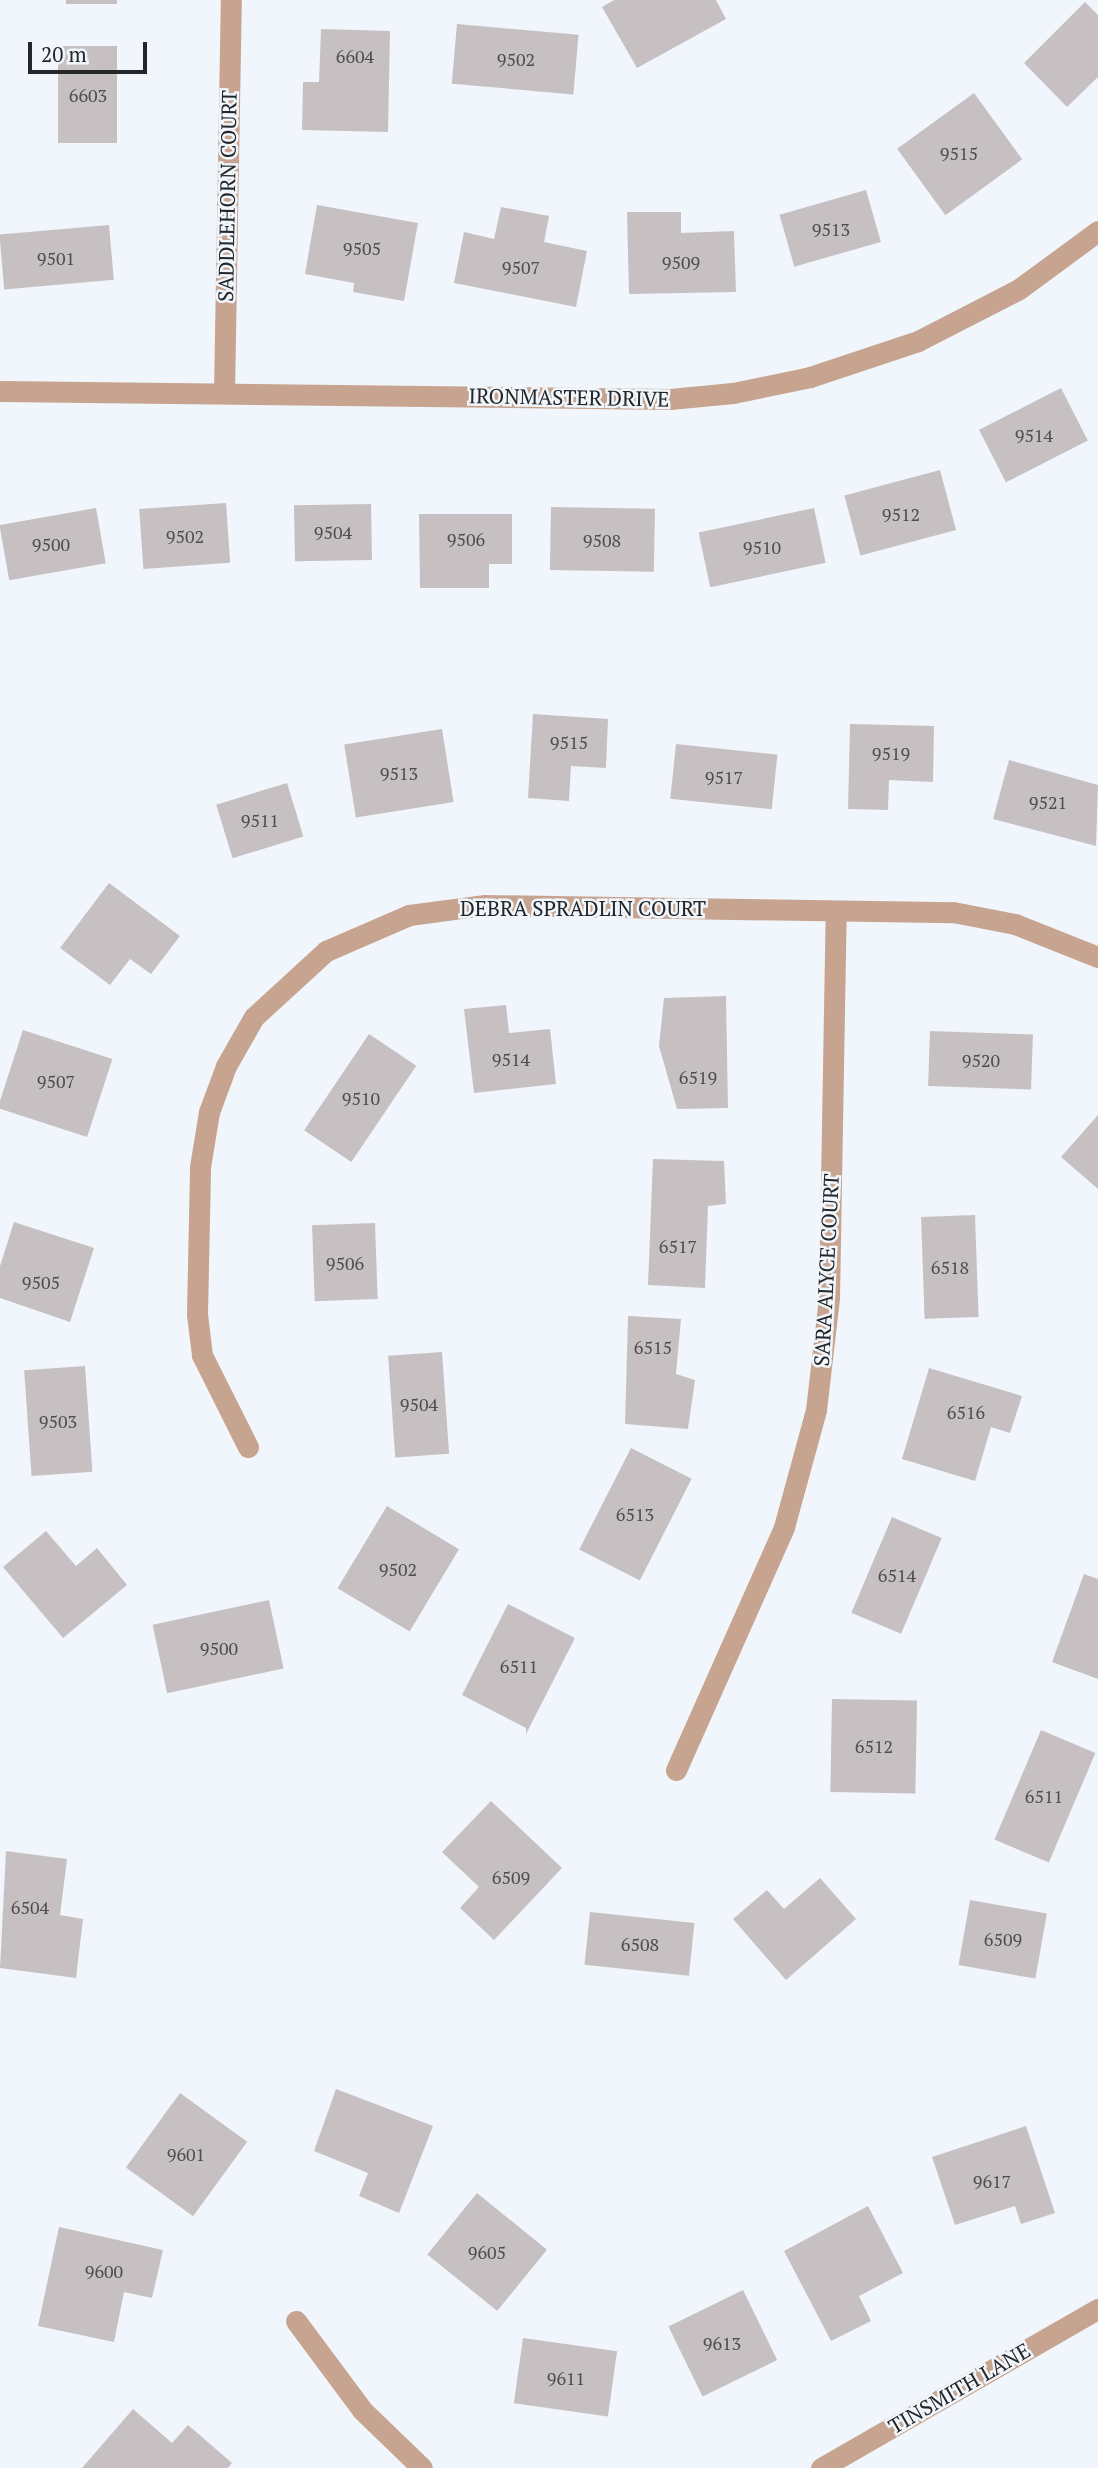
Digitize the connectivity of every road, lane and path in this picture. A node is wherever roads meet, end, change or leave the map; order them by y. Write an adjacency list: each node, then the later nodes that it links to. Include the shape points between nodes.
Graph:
1 (231, 0): 4 (street, SADDLEHORN COURT)
2 (1098, 231): 4 (street, IRONMASTER DRIVE, via 1019,289 918,341 810,377 733,393 670,399)
3 (0, 391): 4 (street, IRONMASTER DRIVE)
4 (224, 392)
5 (836, 911): 6 (street, DEBRA SPRADLIN COURT, via 953,912 1016,924); 7 (street, DEBRA SPRADLIN COURT, via 450,907 383,923 326,951 288,981 254,1017 226,1066 209,1112 200,1167 197,1314 202,1355); 8 (street, SARA ALYCE COURT, via 829,1297 816,1410 784,1527)
6 (1098, 957)
7 (248, 1447)
8 (676, 1770)
9 (1098, 2309): 12 (street, TINSMITH LANE)
10 (296, 2321): 11 (street, via 362,2410)
11 (422, 2468)
12 (821, 2468)

